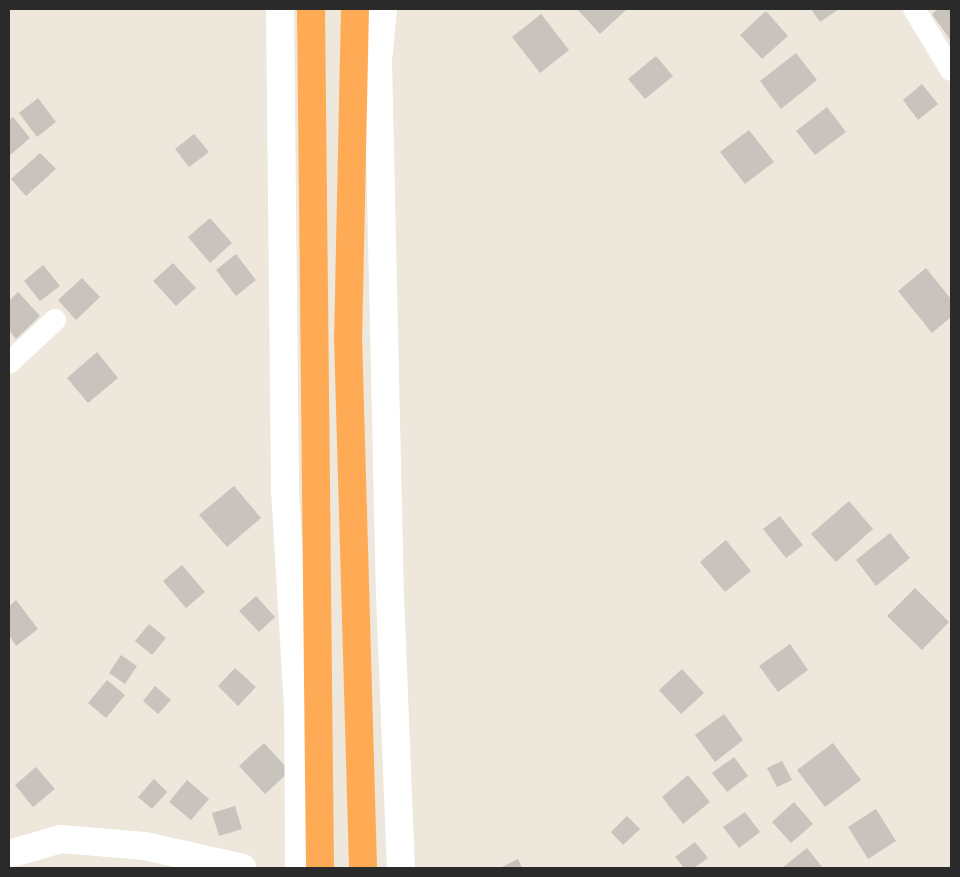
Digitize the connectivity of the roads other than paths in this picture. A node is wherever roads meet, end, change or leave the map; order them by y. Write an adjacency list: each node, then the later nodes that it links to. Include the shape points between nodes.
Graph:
1 (280, 9): 11 (street, via 285,489 298,705)
2 (311, 9): 12 (highway)
3 (356, 9): 13 (highway, via 348,336)
4 (383, 9): 14 (street, via 378,61 390,596)
5 (914, 9): 6 (street)
6 (951, 70)
7 (55, 320): 8 (street)
8 (9, 363)
9 (9, 854): 10 (street, via 61,839 145,846)
10 (243, 868)
11 (299, 868)
12 (320, 868)
13 (363, 868)
14 (401, 868)

